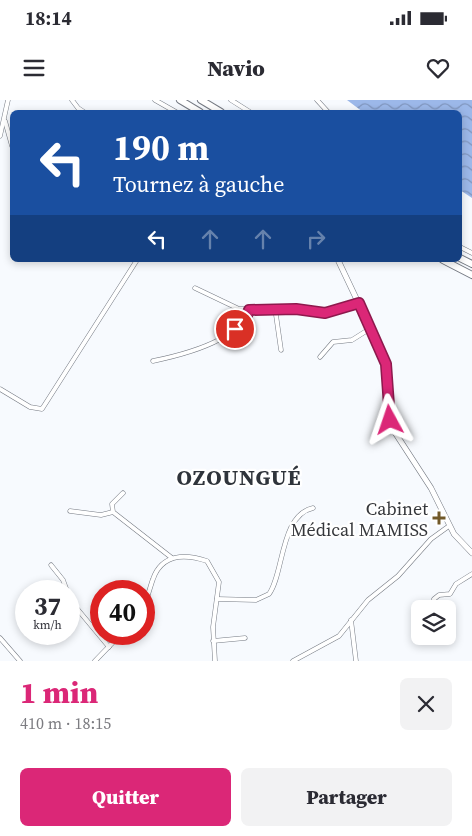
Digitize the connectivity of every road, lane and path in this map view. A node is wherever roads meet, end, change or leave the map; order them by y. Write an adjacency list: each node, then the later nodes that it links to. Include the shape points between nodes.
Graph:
1 (8, 100): 14 (street)
2 (72, 100): 8 (street)
3 (155, 100): 9 (street)
4 (180, 100): 10 (highway)
5 (201, 100): 11 (highway)
6 (231, 100): 12 (street)
7 (317, 100): 13 (street)
8 (82, 110)
9 (172, 110)
10 (197, 110)
11 (217, 110)
12 (247, 110)
13 (326, 110)
14 (5, 118): 15 (street); 16 (street); 17 (street)
15 (0, 121)
16 (0, 136)
17 (10, 138)
18 (136, 262): 30 (street, via 42,409 30,407)
19 (339, 262): 23 (street)
20 (447, 262): 21 (highway)
21 (472, 274)
22 (196, 288): 25 (street, via 239,309)
23 (359, 303): 24 (street, via 325,313); 26 (street)
24 (275, 308): 25 (street); 27 (street)
25 (249, 310): 29 (street, via 240,326 212,342)
26 (371, 328): 28 (street, via 352,340 333,342); 35 (street, via 386,364 390,420 394,431 431,488)
27 (281, 350)
28 (320, 357)
29 (153, 361)
30 (0, 389)
31 (123, 493): 34 (street, via 112,504)
32 (313, 508): 42 (street, via 305,511 288,536 269,594 256,600)
33 (70, 511): 34 (street, via 101,516)
34 (113, 512): 37 (street)
35 (449, 526): 36 (street); 45 (street, via 431,538 398,576 368,600)
36 (472, 553)
37 (172, 558): 41 (street, via 164,563); 42 (street, via 185,556 207,561 218,578)
38 (51, 565): 40 (street)
39 (472, 574): 43 (street, via 456,584 450,594)
40 (62, 580)
41 (152, 580)
42 (217, 599): 48 (street)
43 (434, 599)
44 (80, 612): 49 (street)
45 (351, 620): 53 (street, via 334,640); 54 (street)
46 (0, 638): 50 (street)
47 (244, 638): 48 (street)
48 (213, 641): 52 (street)
49 (109, 647): 51 (street)
50 (20, 661)
51 (95, 661)
52 (215, 661)
53 (292, 661)
54 (356, 661)

